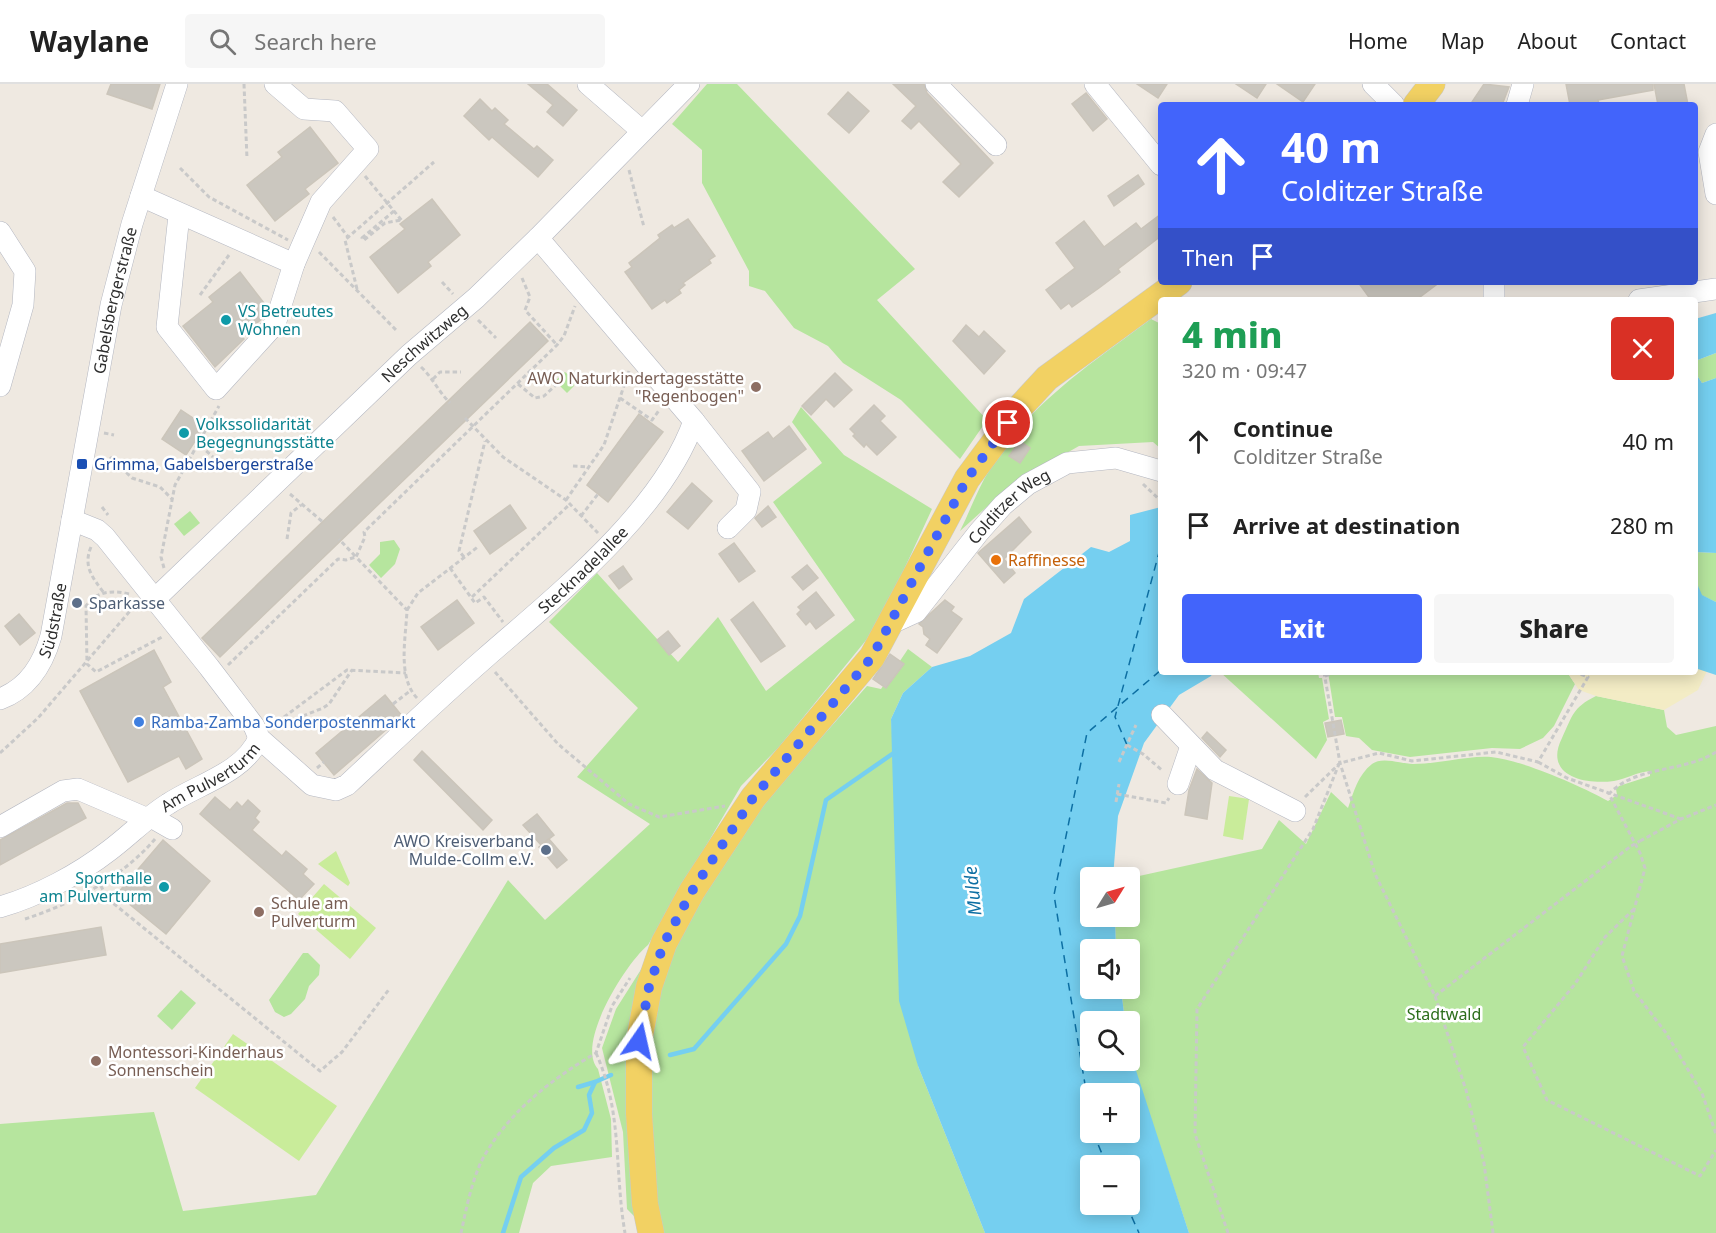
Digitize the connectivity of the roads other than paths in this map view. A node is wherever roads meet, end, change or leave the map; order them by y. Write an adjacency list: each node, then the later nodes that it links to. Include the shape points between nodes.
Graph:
1 (177, 84): 18 (street, Gabelsbergerstraße)
2 (275, 84): 22 (street, via 304,109 335,111 368,149 321,202)
3 (588, 84): 13 (street)
4 (689, 84): 13 (street, Neschwitzweg)
5 (936, 84): 15 (street)
6 (1095, 84): 16 (street)
7 (1373, 84): 10 (street)
8 (1432, 84): 11 (main road)
9 (1523, 84): 12 (street)
10 (1391, 102)
11 (1418, 102)
12 (1518, 102)
13 (642, 131): 21 (street, Neschwitzweg)
14 (1716, 134): 17 (street, via 1709,152)
15 (996, 145)
16 (1158, 161)
17 (1716, 194)
18 (141, 196): 19 (street); 29 (street, Gabelsbergerstraße, via 111,305)
19 (179, 215): 22 (street); 22 (street, via 167,327 216,389 275,324)
20 (2, 238): 26 (street, via 25,271 23,305)
21 (538, 238): 27 (street); 31 (street, Neschwitzweg, via 279,482)
22 (294, 264)
23 (1716, 289): 24 (street)
24 (1660, 297)
25 (1158, 301): 32 (main road, via 1047,378 1022,405 967,479)
26 (0, 386)
27 (694, 420): 30 (street, via 750,492 746,510); 35 (street, Stecknadelallee, via 669,469 610,544 347,785 336,790 312,785)
28 (1158, 470): 32 (street, Colditzer Weg, via 1116,458 1067,463 1028,484 1003,505 916,612)
29 (72, 520): 31 (street, Am Pulverturm, via 105,537); 33 (street, Südstraße, via 47,649 26,683)
30 (728, 528)
31 (149, 595): 35 (street, Am Pulverturm, via 216,676)
32 (892, 623): 43 (main road, via 872,657 753,798 692,891 664,943 649,987 639,1041 639,1114 645,1204)
33 (0, 699)
34 (1162, 715): 36 (street)
35 (260, 738): 39 (street, Am Pulverturm, via 237,773 188,791)
36 (1191, 746): 37 (street); 38 (street, via 1215,770)
37 (1178, 784)
38 (1295, 811)
39 (149, 818): 40 (street, via 78,789 63,791); 41 (street); 42 (street, Am Pulverturm, via 89,864)
40 (0, 827)
41 (172, 829)
42 (0, 907)
43 (651, 1233)

